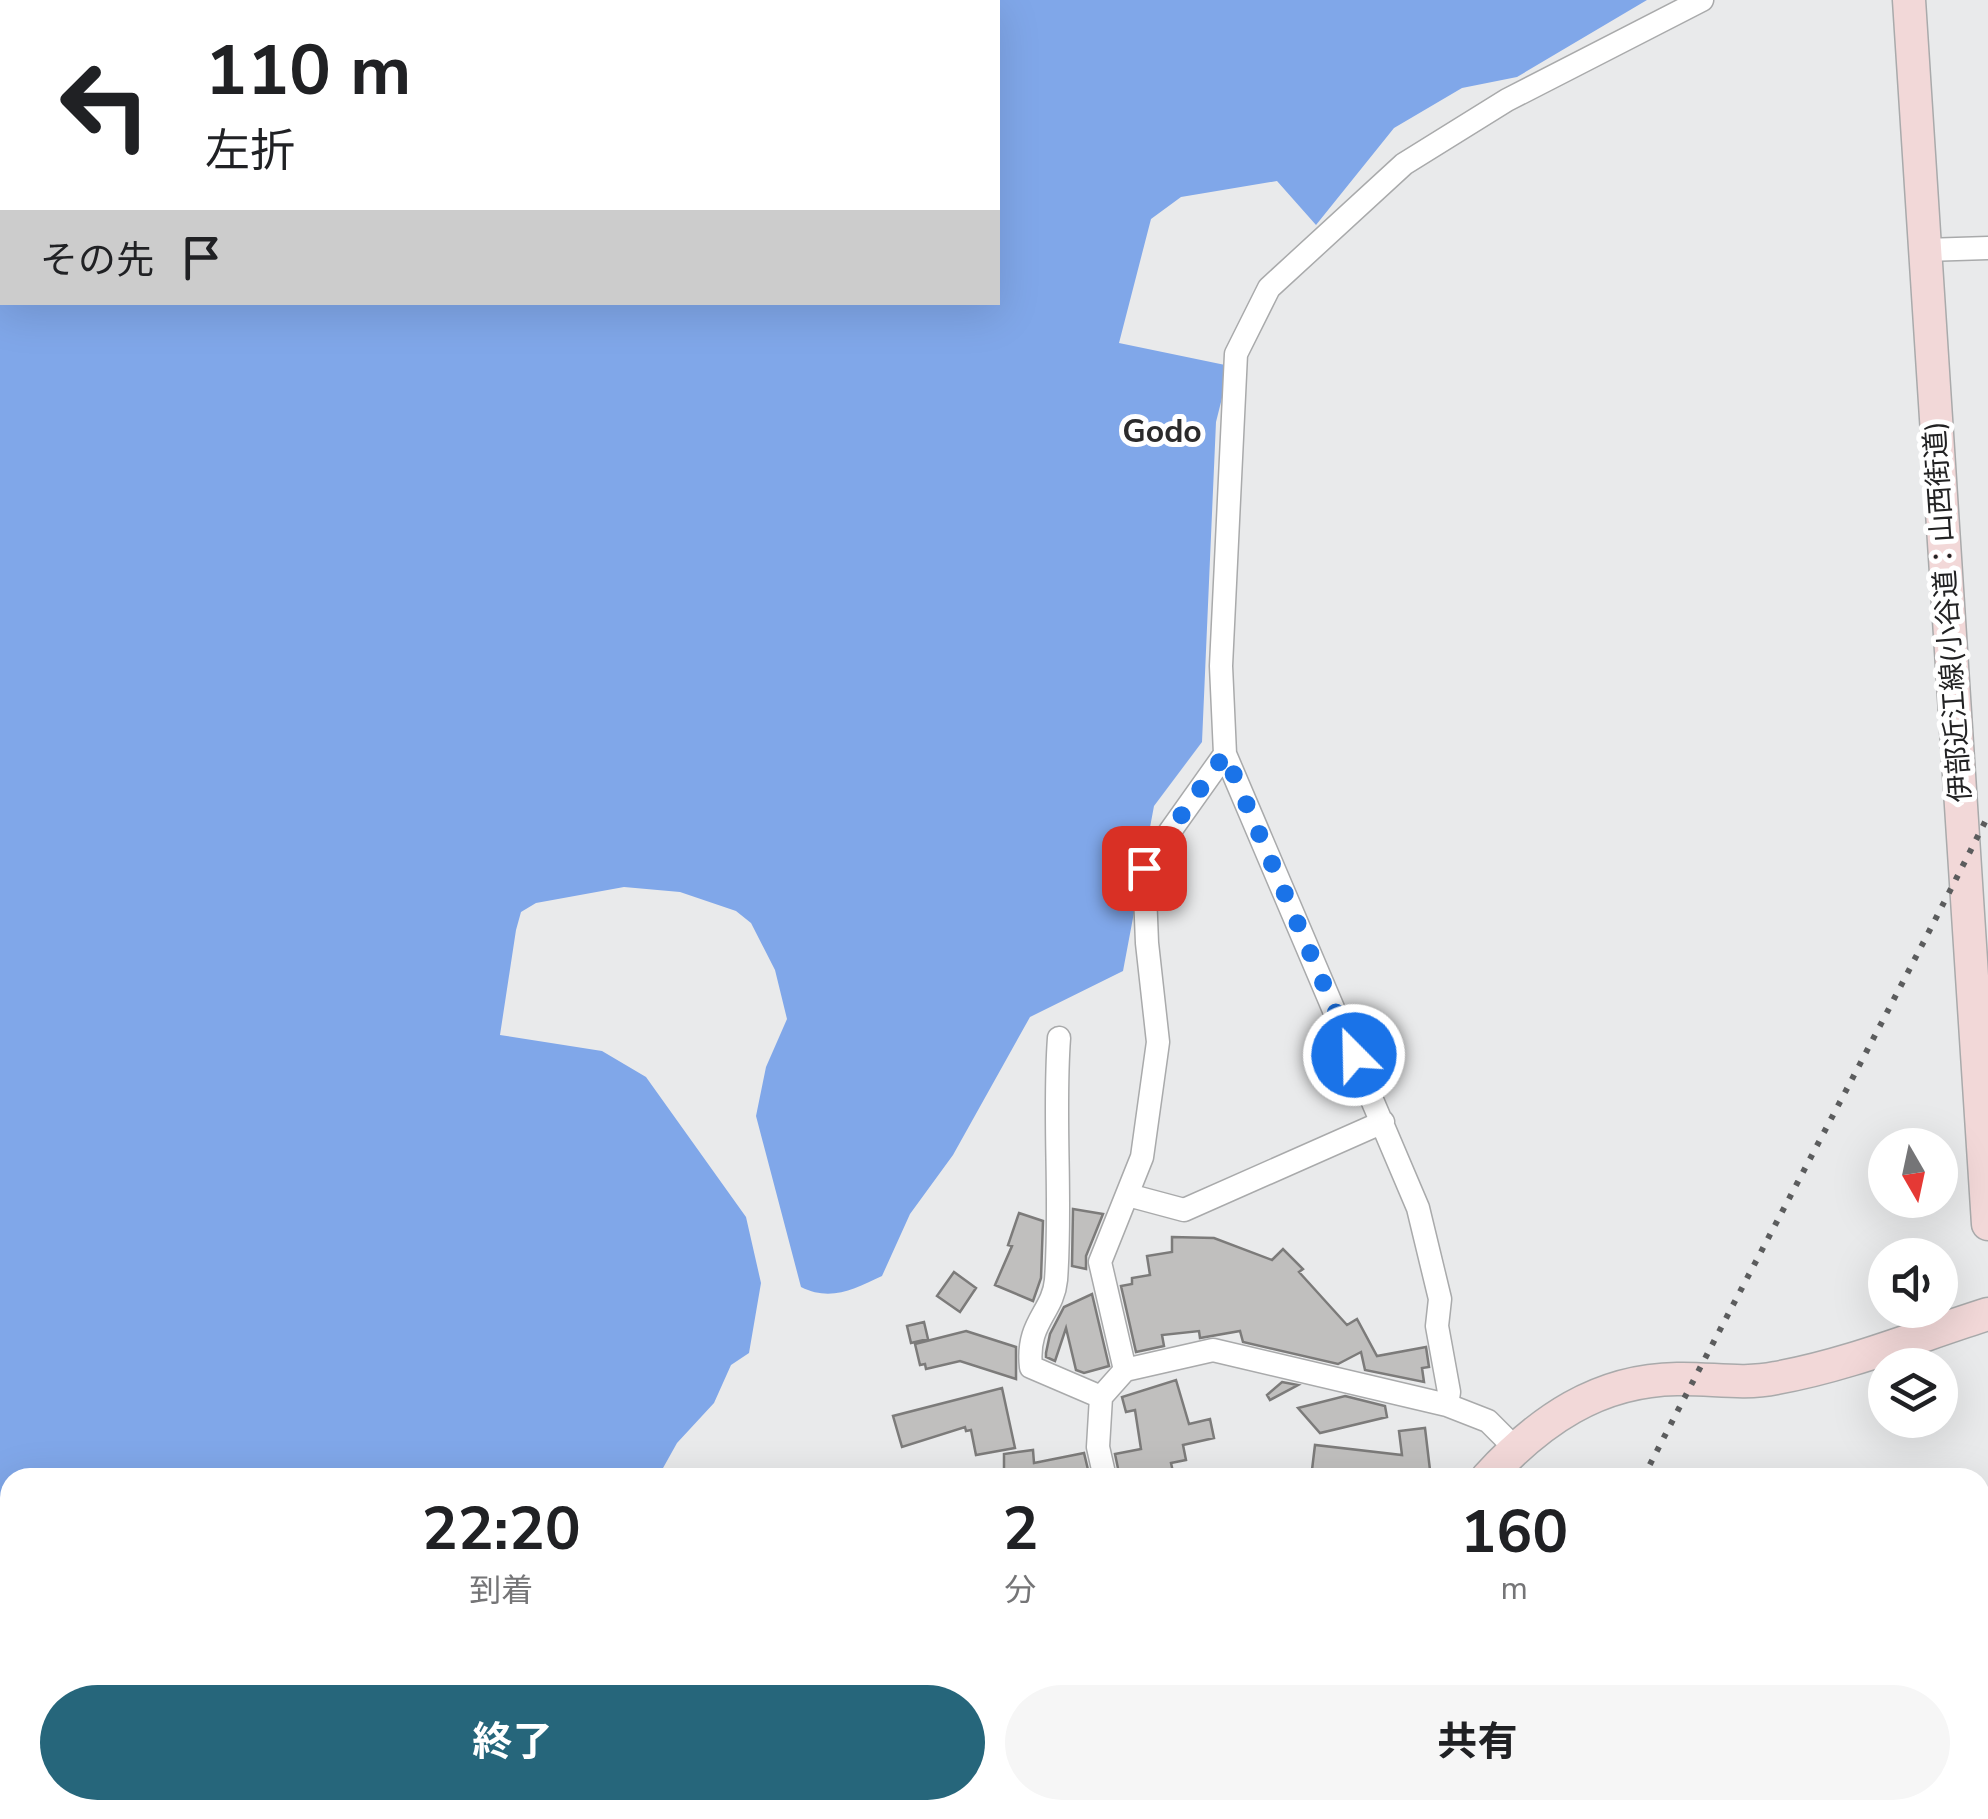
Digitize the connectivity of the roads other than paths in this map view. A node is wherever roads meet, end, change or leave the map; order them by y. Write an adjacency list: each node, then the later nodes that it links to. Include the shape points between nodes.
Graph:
1 (1702, 0): 5 (street, via 1506,100 1404,164 1269,288 1236,354 1222,666)
2 (1909, 0): 4 (main road, 伊部近江線(小谷道：山西街道))
3 (1988, 248): 4 (street)
4 (1924, 250): 6 (main road, 伊部近江線(小谷道：山西街道))
5 (1225, 754): 8 (street); 9 (street, via 1144,868 1158,1042 1142,1158)
6 (1978, 940): 10 (main road, 伊部近江線(小谷道：山西街道))
7 (1059, 1038): 13 (street, via 1056,1285 1033,1330 1031,1367)
8 (1383, 1122): 9 (street, via 1184,1210); 14 (street, via 1418,1208 1440,1299)
9 (1128, 1195): 12 (street, via 1100,1262)
10 (1988, 1224)
11 (1988, 1314): 15 (main road, via 1771,1380 1676,1378 1598,1392)
12 (1125, 1370): 13 (street); 14 (street, via 1213,1350)
13 (1101, 1397): 16 (street)
14 (1447, 1404): 15 (street, via 1488,1422)
15 (1515, 1448): 17 (main road)
16 (1103, 1468)
17 (1496, 1468)

